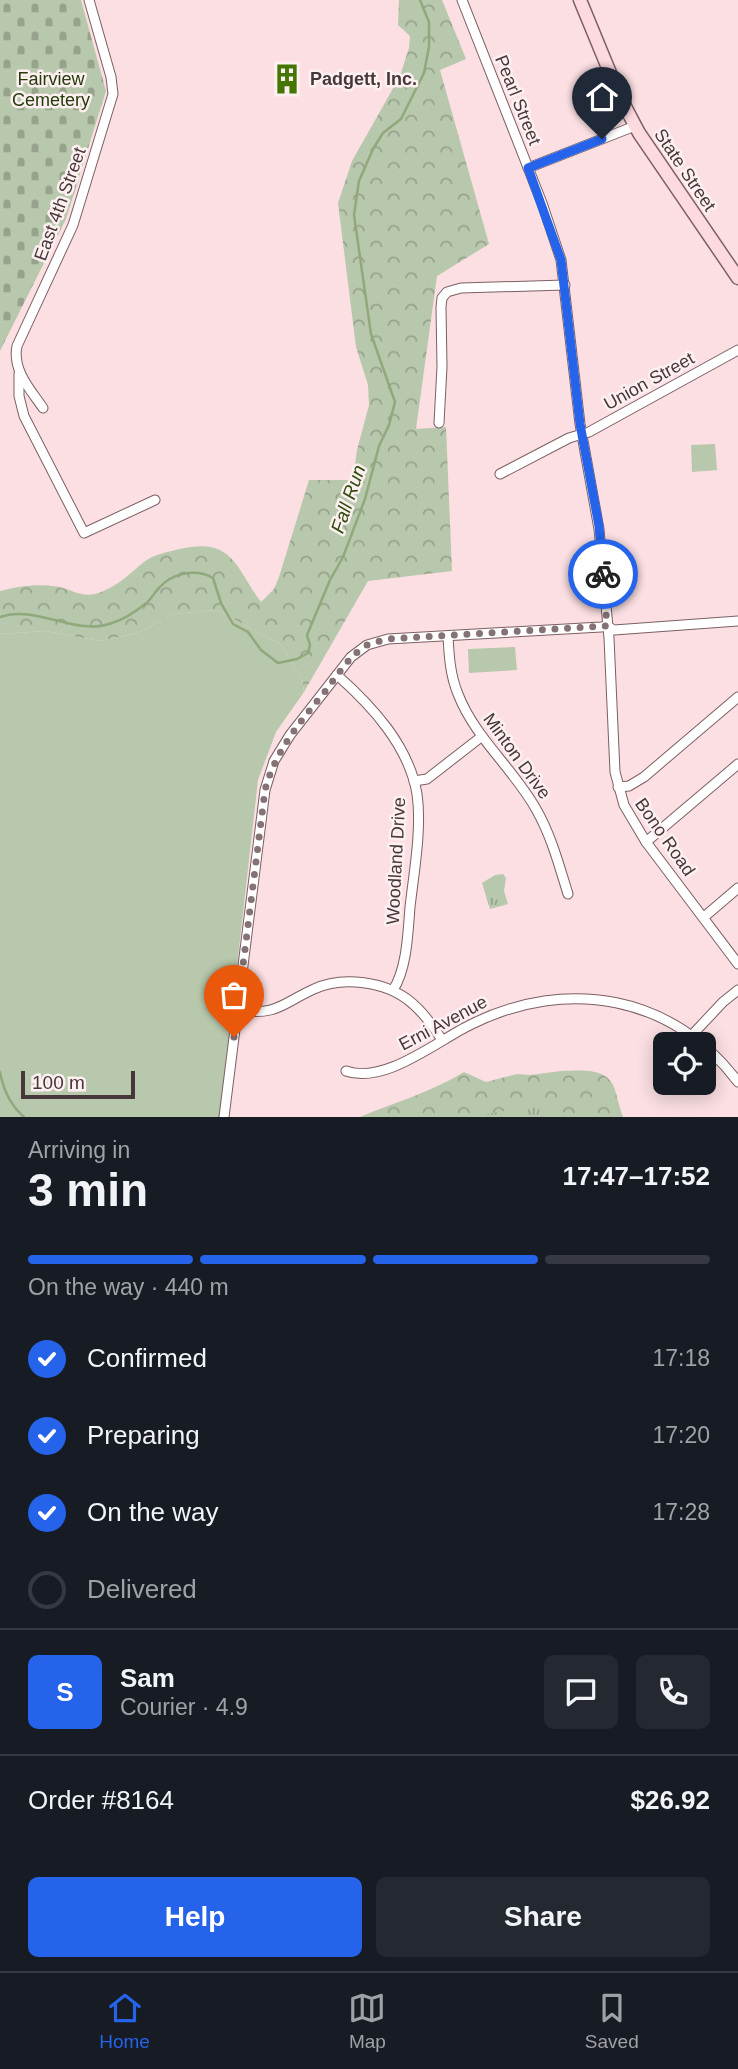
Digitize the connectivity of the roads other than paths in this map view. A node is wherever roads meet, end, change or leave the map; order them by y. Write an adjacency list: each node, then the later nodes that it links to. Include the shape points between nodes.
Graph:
1 (89, 0): 9 (street, East 4th Street, via 111,77 112,103 73,225 17,346)
2 (462, 0): 5 (street, Pearl Street)
3 (580, 0): 4 (main road, State Street)
4 (635, 126): 5 (street); 6 (main road, State Street)
5 (528, 168): 7 (street, Pearl Street, via 559,249)
6 (738, 278)
7 (565, 285): 11 (street, via 447,292 441,307); 12 (street, Pearl Street)
8 (738, 350): 12 (street, Union Street)
9 (19, 372): 10 (street); 14 (street, East 4th Street, via 23,414 84,533)
10 (43, 408)
11 (439, 423)
12 (582, 435): 13 (street, Union Street); 16 (street, Pearl Street, via 599,526)
13 (500, 474)
14 (155, 500)
15 (738, 621): 16 (street, via 614,630)
16 (607, 626): 17 (street); 23 (street, Bono Road)
17 (448, 636): 18 (street, via 377,641 351,657); 20 (street, Minton Drive, via 458,694)
18 (337, 675): 22 (street, Woodland Drive, via 389,732); 31 (street, via 290,735 269,775)
19 (738, 697): 23 (street, via 644,776)
20 (481, 737): 22 (street, via 427,779); 26 (street, Minton Drive, via 537,810)
21 (738, 764): 24 (street)
22 (414, 781): 29 (street, Woodland Drive, via 418,809 413,886 400,976)
23 (618, 787): 24 (street, Bono Road)
24 (646, 842): 27 (street, Bono Road)
25 (738, 888): 27 (street)
26 (568, 894)
27 (704, 917): 28 (street, Bono Road)
28 (738, 964)
29 (393, 990): 31 (street, via 373,984 333,983 270,1011); 34 (street, via 420,1009)
30 (738, 990): 33 (street)
31 (238, 1010): 38 (street)
32 (687, 1032): 34 (street, Erni Avenue, via 644,1009 569,998 509,1008)
33 (695, 1032)
34 (442, 1040): 36 (street, Erni Avenue, via 374,1073)
35 (716, 1056): 37 (street, Erni Avenue)
36 (346, 1072)
37 (738, 1082)
38 (224, 1117)

